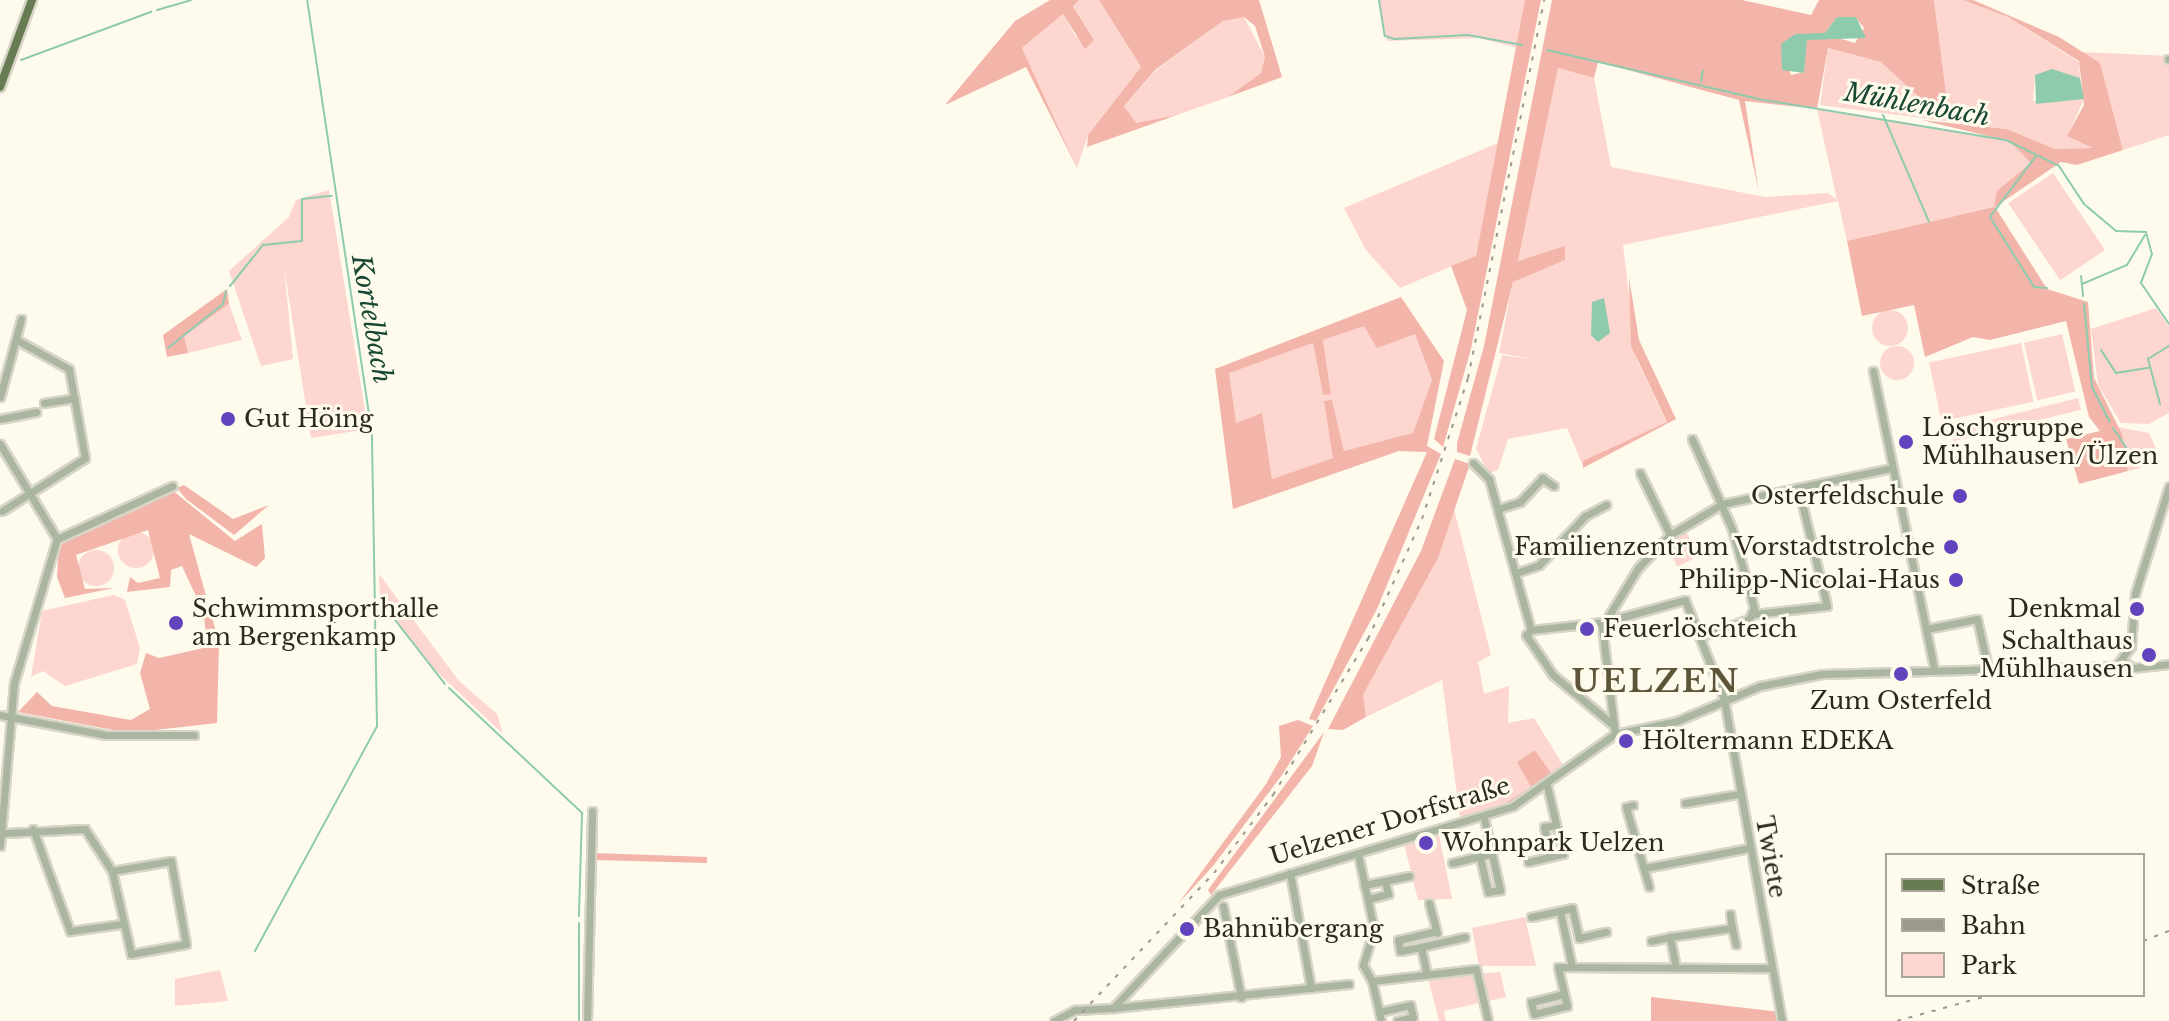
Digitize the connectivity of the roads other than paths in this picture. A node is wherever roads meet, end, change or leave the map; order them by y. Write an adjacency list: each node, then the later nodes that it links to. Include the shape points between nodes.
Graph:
1 (32, 0): 2 (main road)
2 (4, 64): 3 (main road)
3 (0, 87)
4 (21, 319): 5 (street)
5 (17, 340): 7 (street); 8 (street, via 66,364)
6 (1873, 371): 15 (street)
7 (0, 397)
8 (75, 398): 9 (street); 21 (street, via 83,464)
9 (44, 403)
10 (36, 412): 11 (street)
11 (0, 419)
12 (1692, 439): 22 (street)
13 (0, 444): 21 (street)
14 (1473, 463): 24 (street, via 1489,479)
15 (1892, 468): 20 (street); 31 (street)
16 (1640, 473): 26 (street)
17 (172, 486): 27 (street)
18 (1554, 486): 24 (street, via 1542,478 1520,502)
19 (2169, 486): 34 (street)
20 (1798, 487): 22 (street); 29 (street, via 1827,606)
21 (32, 496): 25 (street); 27 (street)
22 (1722, 504): 26 (street); 29 (street)
23 (1606, 505): 28 (street, via 1585,516 1539,565)
24 (1498, 509): 28 (street)
25 (2, 511)
26 (1670, 535): 30 (street)
27 (57, 539): 40 (street)
28 (1516, 573): 32 (street)
29 (1754, 614): 33 (street)
30 (1604, 622): 32 (street); 33 (street, Twiete, via 1682,597); 41 (street)
31 (1926, 629): 36 (street, via 1977,619); 37 (street)
32 (1531, 630): 41 (street, via 1526,635 1553,675)
33 (1705, 635): 38 (street, Twiete)
34 (2123, 661): 35 (street, Uelzener Dorfstraße, via 2132,668); 36 (street, Uelzener Dorfstraße, via 2103,670)
35 (2169, 664)
36 (1988, 668): 37 (street, Uelzener Dorfstraße)
37 (1934, 669): 38 (street, Uelzener Dorfstraße, via 1796,677)
38 (1724, 699): 42 (street, Uelzener Dorfstraße, via 1672,722); 45 (street, Twiete)
39 (0, 715): 40 (street)
40 (9, 718): 43 (street, via 106,735); 52 (street)
41 (1612, 724): 42 (street)
42 (1615, 734): 44 (street, Uelzener Dorfstraße)
43 (194, 735)
44 (1547, 786): 49 (street, Uelzener Dorfstraße); 50 (street)
45 (1739, 794): 46 (street); 54 (street, Twiete)
46 (1685, 803)
47 (1627, 807): 61 (street)
48 (592, 811): 98 (street)
49 (1484, 818): 55 (street, Uelzener Dorfstraße); 56 (street)
50 (1556, 825): 58 (street, via 1544,827); 58 (street, via 1563,854)
51 (33, 829): 52 (street); 62 (street, via 85,829); 74 (street, via 70,931)
52 (6, 833): 53 (street)
53 (0, 846)
54 (1749, 848): 61 (street); 88 (street, Twiete)
55 (1358, 854): 63 (street, Uelzener Dorfstraße); 66 (street)
56 (1492, 854): 57 (street); 57 (street, via 1500,890 1488,892)
57 (1480, 856): 60 (street)
58 (1550, 857): 59 (street)
59 (1528, 862)
60 (1452, 863)
61 (1645, 868): 67 (street)
62 (112, 871): 74 (street); 74 (street, via 171,861 186,944 131,954)
63 (1290, 873): 92 (street); 95 (street, Uelzener Dorfstraße, via 1213,898)
64 (1409, 876): 65 (street)
65 (1385, 881): 66 (street); 68 (street, via 1388,894)
66 (1364, 885): 68 (street)
67 (1649, 887)
68 (1368, 899): 90 (street, via 1374,929 1363,965)
69 (1429, 903): 76 (street)
70 (1223, 906): 94 (street)
71 (1560, 911): 73 (street); 80 (street, via 1572,908); 81 (street)
72 (1730, 914): 75 (street)
73 (1531, 917)
74 (122, 924)
75 (1732, 928): 79 (street); 84 (street)
76 (1436, 931): 83 (street); 85 (street, via 1398,940 1400,951)
77 (1606, 932): 80 (street)
78 (1465, 937): 83 (street)
79 (1670, 937): 82 (street); 87 (street)
80 (1579, 938): 81 (street)
81 (1566, 941): 86 (street)
82 (1651, 941)
83 (1439, 942): 85 (street)
84 (1736, 945)
85 (1421, 947): 89 (street)
86 (1572, 967): 87 (street); 93 (street, via 1558,967)
87 (1676, 968): 88 (street)
88 (1772, 968): 102 (street, Twiete)
89 (1427, 975): 90 (street); 101 (street, via 1476,969)
90 (1372, 981): 96 (street)
91 (1349, 984): 92 (street)
92 (1311, 988): 94 (street)
93 (1564, 994): 93 (street, via 1531,1002 1534,1014 1567,1006)
94 (1241, 997): 95 (street)
95 (1113, 1008): 99 (street, via 1072,1010)
96 (1380, 1017): 97 (street, via 1410,1005)
97 (1414, 1019): 100 (street)
98 (587, 1021)
99 (1054, 1021)
100 (1397, 1021)
101 (1488, 1021)
102 (1782, 1021)

